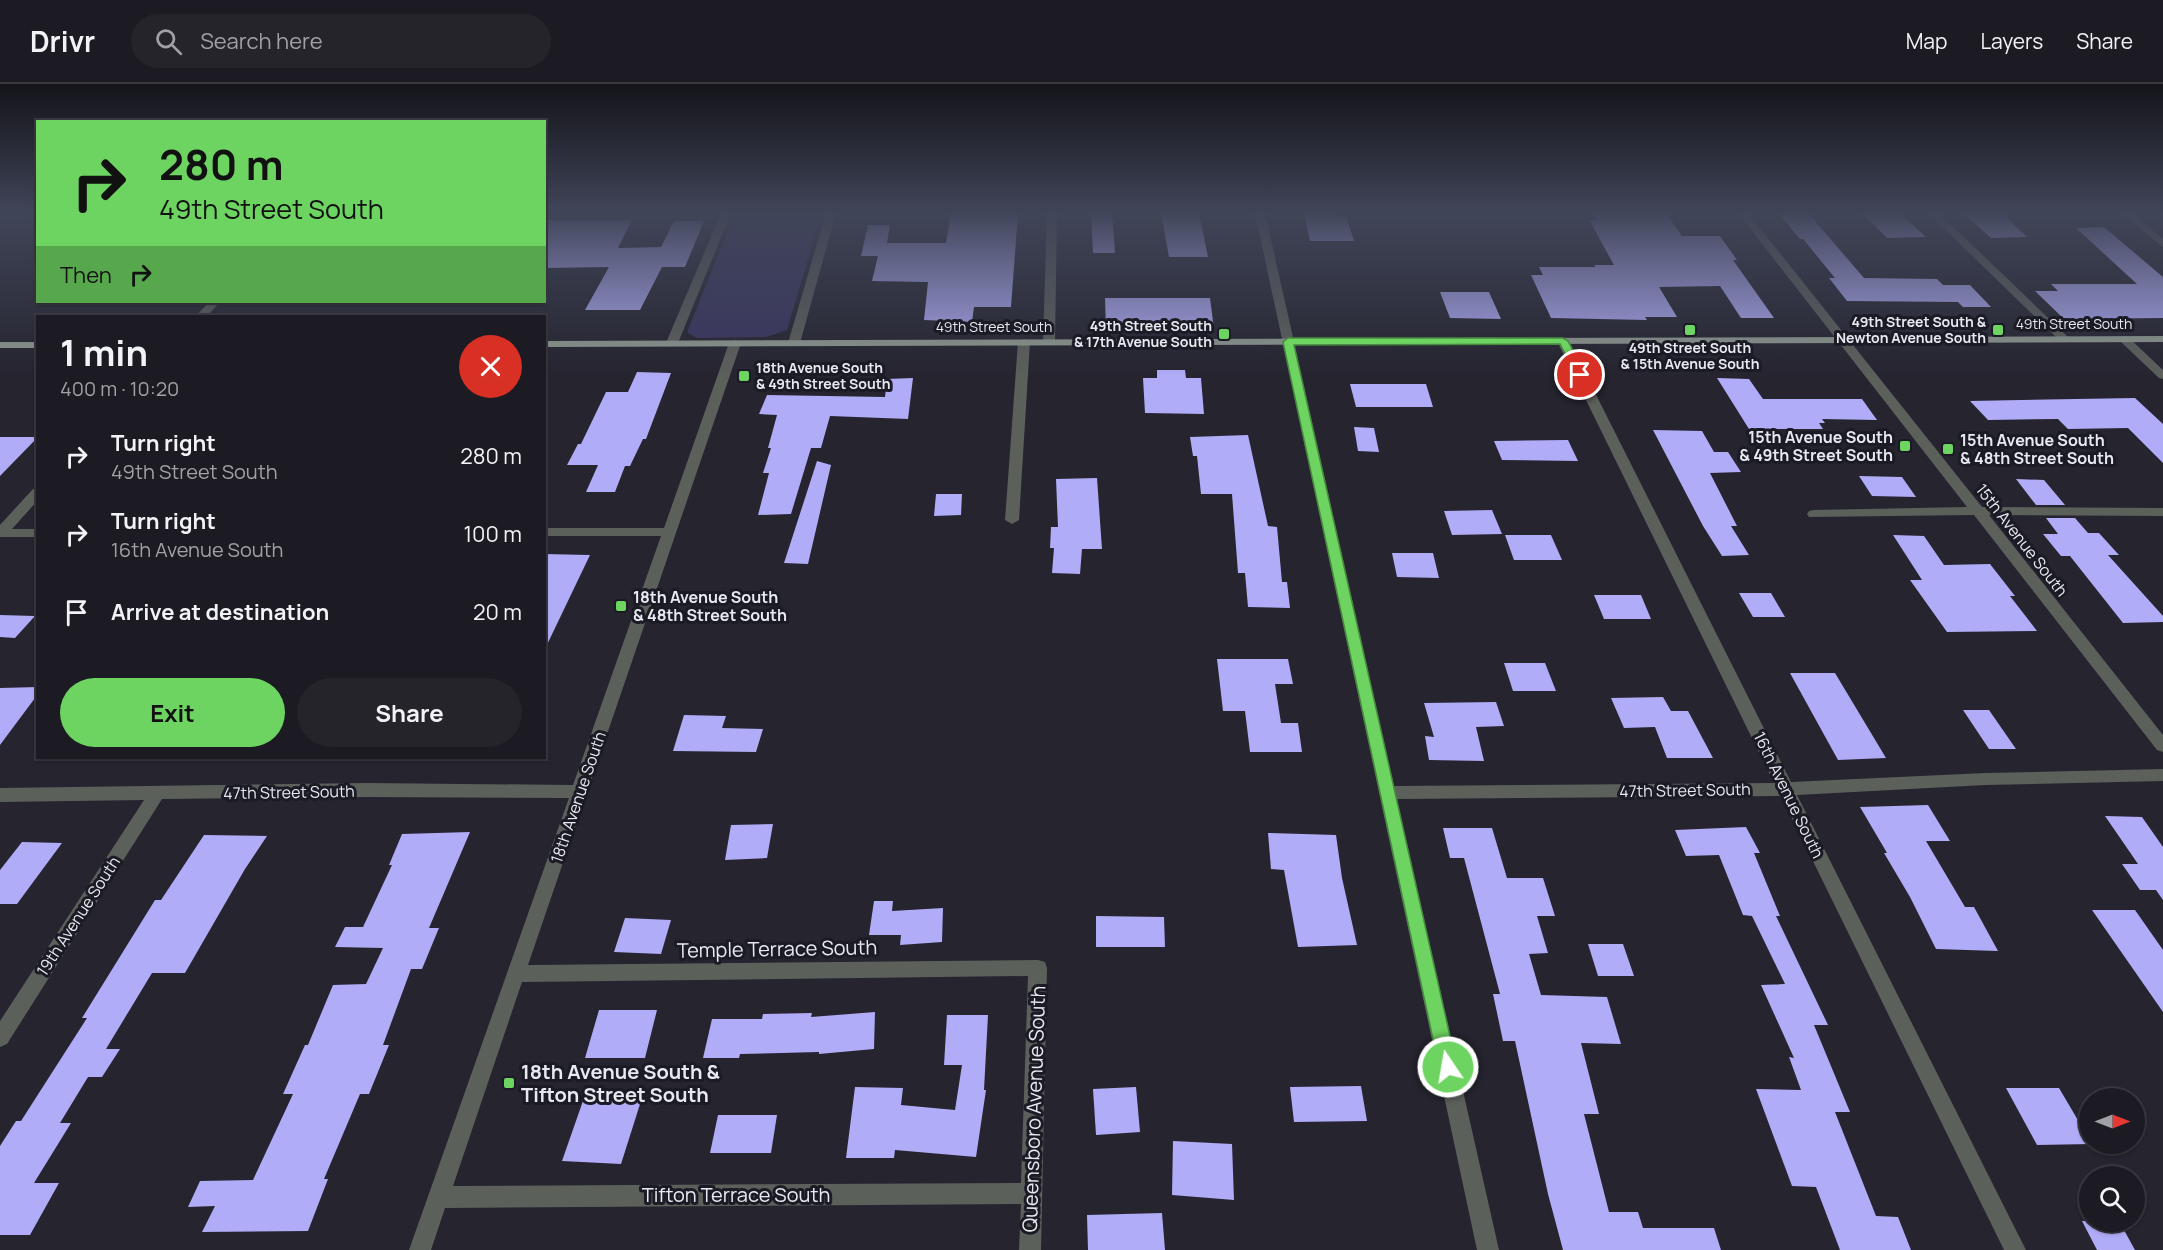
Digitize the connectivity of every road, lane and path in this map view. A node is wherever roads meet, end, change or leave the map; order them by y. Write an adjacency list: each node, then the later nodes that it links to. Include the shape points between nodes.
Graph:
1 (703, 267): 17 (street)
2 (816, 267): 19 (street)
3 (1051, 267): 15 (street)
4 (1272, 267): 16 (street)
5 (1786, 267): 12 (street, 15th Avenue South)
6 (1990, 267): 9 (street)
7 (214, 303): 8 (street)
8 (202, 315)
9 (2064, 339): 10 (main road, 49th Street South); 12 (main road, 49th Street South)
10 (2124, 339): 11 (main road, 49th Street South); 23 (street)
11 (2163, 339)
12 (1843, 340): 13 (main road, 49th Street South); 25 (street, 15th Avenue South)
13 (1563, 341): 16 (main road, 49th Street South); 35 (street, 16th Avenue South)
14 (1024, 342): 15 (main road, 49th Street South); 19 (main road, 49th Street South); 28 (street)
15 (1049, 342): 16 (main road, 49th Street South)
16 (1288, 342): 37 (street)
17 (672, 343): 18 (main road, 49th Street South); 20 (main road, 49th Street South)
18 (735, 343): 19 (main road, 49th Street South); 30 (street, 18th Avenue South)
19 (794, 343)
20 (546, 344)
21 (0, 345): 22 (main road)
22 (36, 345)
23 (2163, 376)
24 (36, 494): 31 (street)
25 (1976, 511): 26 (street); 27 (street); 33 (street, 15th Avenue South)
26 (2163, 512)
27 (1814, 514)
28 (1012, 520)
29 (546, 532): 30 (street)
30 (669, 532): 36 (street, 18th Avenue South)
31 (0, 533): 32 (street)
32 (36, 533)
33 (2163, 746)
34 (2163, 775): 35 (street, 47th Street South)
35 (1786, 789): 37 (street, 47th Street South); 48 (street, 16th Avenue South)
36 (579, 792): 38 (street, 47th Street South); 41 (street, 18th Avenue South)
37 (1387, 793): 47 (street)
38 (157, 794): 39 (street, 47th Street South); 42 (street, 19th Avenue South)
39 (0, 795)
40 (1038, 968): 41 (street, Temple Terrace South); 43 (street, Queensboro Avenue South)
41 (517, 974): 44 (street, 18th Avenue South)
42 (0, 1038)
43 (1032, 1193): 44 (street, Tifton Terrace South); 46 (street, Queensboro Avenue South)
44 (439, 1197): 45 (street, 18th Avenue South)
45 (420, 1250)
46 (1030, 1250)
47 (1488, 1250)
48 (2015, 1250)

